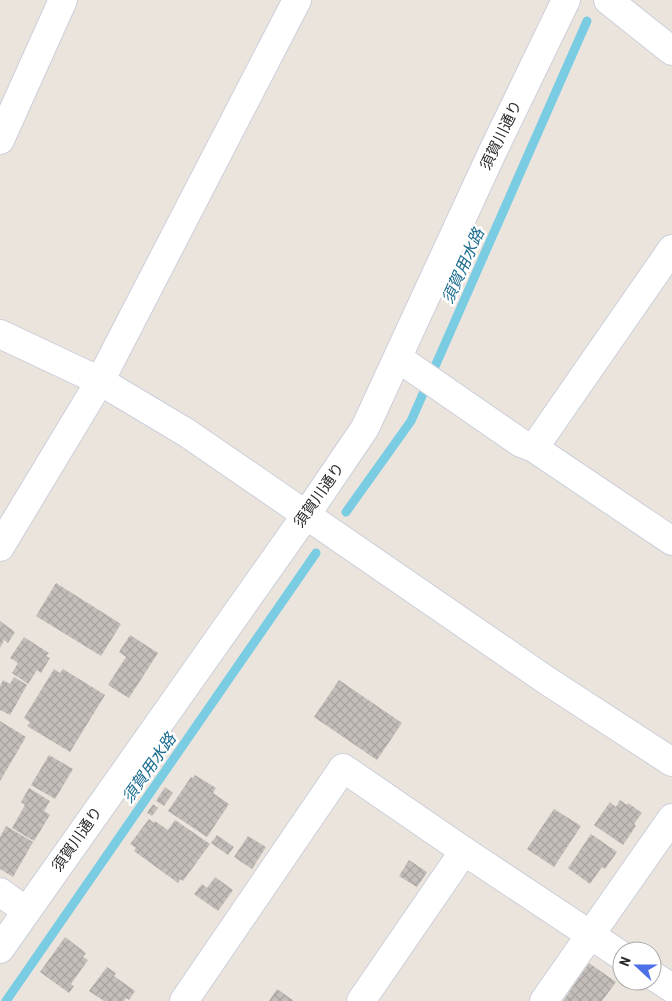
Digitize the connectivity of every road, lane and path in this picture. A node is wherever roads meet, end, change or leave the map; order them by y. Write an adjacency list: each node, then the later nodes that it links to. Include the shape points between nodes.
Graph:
1 (63, 0): 6 (street)
2 (297, 0): 11 (street)
3 (566, 0): 10 (street, 須賀川通り)
4 (608, 0): 5 (street)
5 (672, 51)
6 (8, 98): 7 (street)
7 (0, 140)
8 (672, 249): 12 (street)
9 (0, 334): 11 (street)
10 (398, 358): 12 (street, via 521,443); 13 (street, 須賀川通り, via 365,428)
11 (100, 381): 13 (street, via 187,433); 15 (street)
12 (534, 448): 14 (street)
13 (306, 515): 16 (street, via 546,680); 20 (street, 須賀川通り)
14 (669, 531)
15 (0, 547)
16 (672, 762)
17 (672, 818): 21 (street)
18 (464, 851): 21 (street); 24 (street, via 343,768); 25 (street)
19 (0, 892): 20 (street)
20 (26, 911): 22 (street, 須賀川通り)
21 (590, 935): 23 (street); 26 (street)
22 (0, 949)
23 (612, 949)
24 (184, 1001)
25 (361, 1001)
26 (544, 1001)

